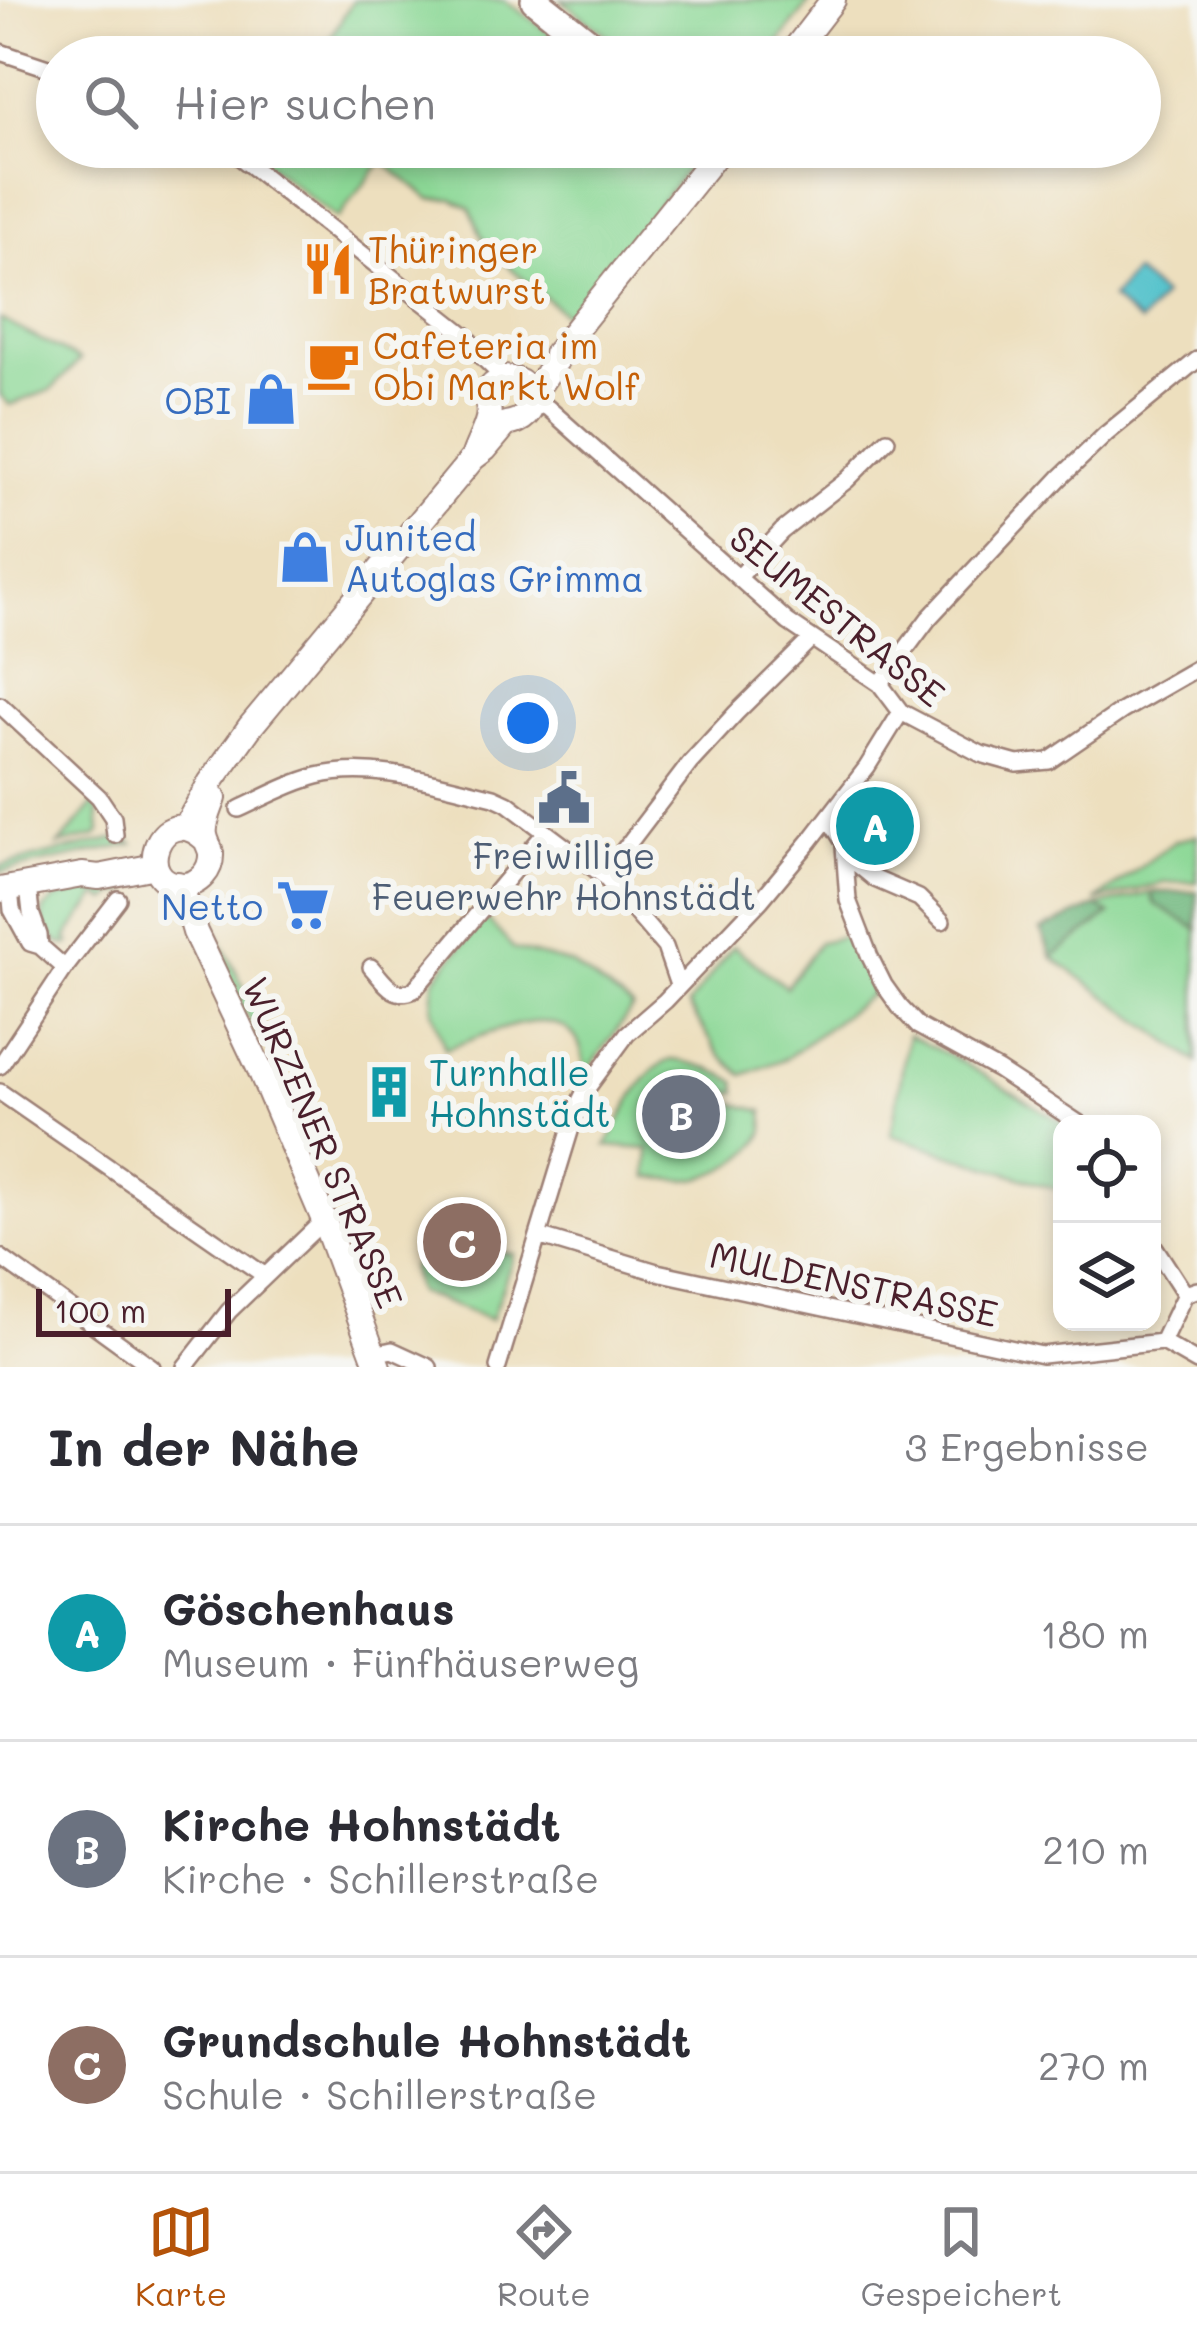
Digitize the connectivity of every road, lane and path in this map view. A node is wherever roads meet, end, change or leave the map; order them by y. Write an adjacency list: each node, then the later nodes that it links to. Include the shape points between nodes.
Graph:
1 (535, 0): 3 (highway)
2 (833, 0): 4 (main road)
3 (580, 36)
4 (805, 36)
5 (0, 52): 6 (street)
6 (36, 64)
7 (254, 168): 10 (street, via 465,335)
8 (704, 168): 10 (main road, WURZENER STRASSE, via 556,361)
9 (1197, 360): 16 (street, via 1060,478 929,618)
10 (516, 388): 11 (main road, WURZENER STRASSE, via 486,401); 11 (main road, WURZENER STRASSE, via 530,410 524,418); 13 (street, SEUMESTRASSE)
11 (498, 419): 21 (main road, WURZENER STRASSE, via 209,783)
12 (887, 440): 13 (street)
13 (739, 578): 14 (street, SEUMESTRASSE)
14 (812, 639): 16 (street, SEUMESTRASSE); 26 (street, via 690,763)
15 (1197, 668): 18 (street, SEUMESTRASSE, via 1040,764 981,754)
16 (880, 684): 18 (street, SEUMESTRASSE)
17 (0, 705): 23 (street, via 99,797)
18 (901, 712): 20 (street)
19 (239, 809): 22 (street, via 298,782 371,772 494,797)
20 (829, 818): 24 (street); 33 (street)
21 (195, 833): 25 (main road, WURZENER STRASSE, via 166,833); 27 (main road, WURZENER STRASSE, via 210,862)
22 (545, 833): 26 (street); 31 (street, via 414,990 395,993)
23 (115, 835)
24 (844, 846): 30 (street, via 858,866 919,898); 36 (street, via 848,900 899,1006 918,1026)
25 (155, 856): 27 (main road, via 166,880); 28 (main road, WURZENER STRASSE)
26 (604, 876): 33 (street, via 665,947)
27 (188, 882): 37 (main road, WURZENER STRASSE, via 212,970)
28 (12, 888): 32 (street, via 12,910 30,943)
29 (118, 899): 32 (street)
30 (942, 921)
31 (370, 967)
32 (65, 968): 34 (street)
33 (678, 986): 38 (street, via 627,1034 585,1091)
34 (0, 1066)
35 (0, 1092): 41 (street)
36 (1066, 1115)
37 (324, 1220): 41 (street); 44 (main road, WURZENER STRASSE)
38 (538, 1236): 43 (street, MULDENSTRASSE, via 657,1272 1042,1354); 49 (street)
39 (1161, 1255): 42 (street)
40 (0, 1257): 46 (street)
41 (264, 1275): 47 (street)
42 (1191, 1292): 43 (street)
43 (1162, 1342): 45 (street)
44 (376, 1360): 48 (street, via 392,1350)
45 (1197, 1363)
46 (152, 1367)
47 (185, 1367)
48 (429, 1367)
49 (498, 1367)

